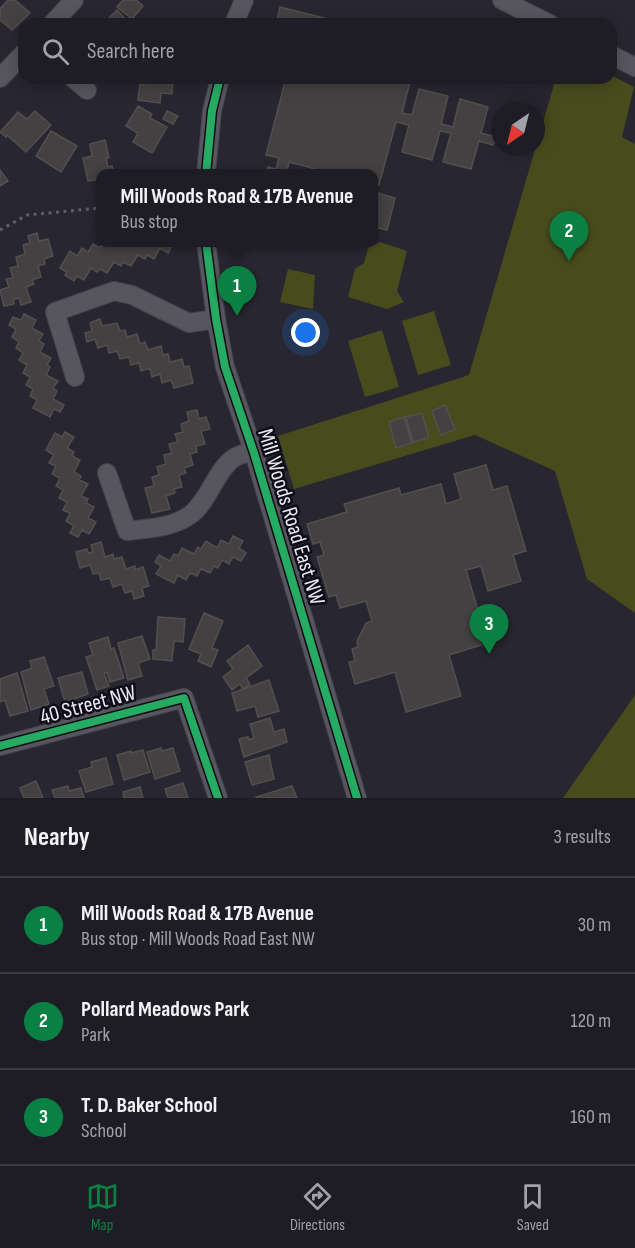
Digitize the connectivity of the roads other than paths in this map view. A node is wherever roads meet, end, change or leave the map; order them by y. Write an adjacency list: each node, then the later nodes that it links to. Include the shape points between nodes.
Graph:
1 (74, 0): 4 (street)
2 (244, 0): 5 (street)
3 (502, 0): 6 (street)
4 (58, 18)
5 (236, 18)
6 (538, 18)
7 (617, 58): 9 (street)
8 (18, 59): 10 (street)
9 (635, 67)
10 (0, 78)
11 (80, 84): 13 (street)
12 (219, 84): 14 (street)
13 (87, 90)
14 (206, 169)
15 (207, 247): 16 (street, Mill Woods Road East NW)
16 (216, 319): 17 (street, via 189,323 132,295 114,291 66,307 55,312); 18 (street, Mill Woods Road East NW, via 225,367)
17 (75, 377)
18 (254, 453): 19 (street, via 228,461 202,505 188,517 164,527 127,531); 22 (street, Mill Woods Road East NW)
19 (107, 473)
20 (0, 746): 21 (street, 40 Street NW, via 184,698)
21 (218, 798)
22 (357, 798)

